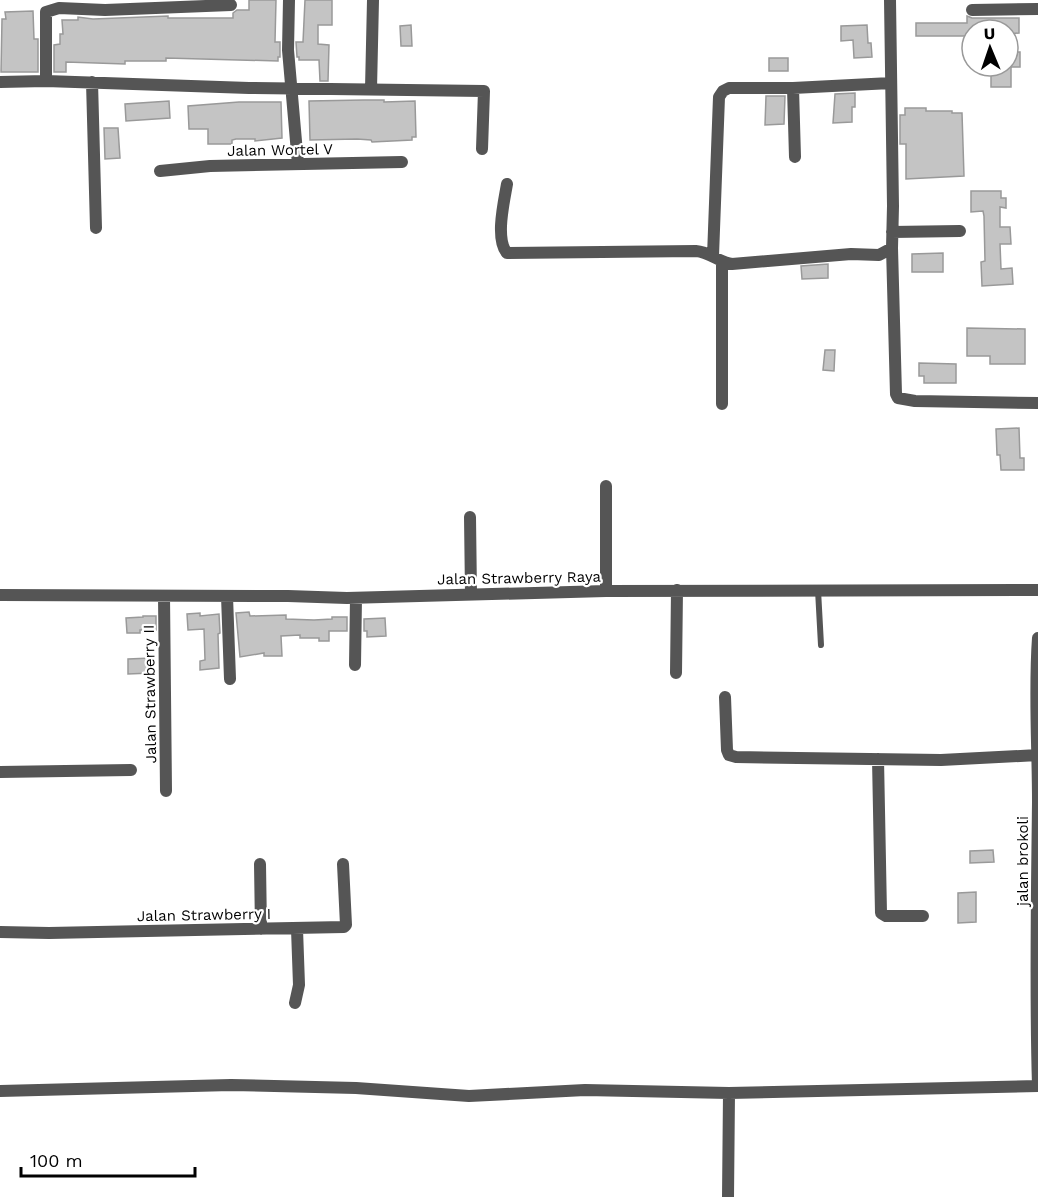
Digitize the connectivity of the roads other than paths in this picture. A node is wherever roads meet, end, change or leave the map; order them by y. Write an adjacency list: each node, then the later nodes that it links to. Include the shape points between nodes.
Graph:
1 (289, 0): 13 (street)
2 (373, 0): 15 (street)
3 (890, 0): 12 (street)
4 (231, 4): 5 (street)
5 (105, 5): 6 (street)
6 (44, 6): 9 (street)
7 (1038, 9): 8 (street)
8 (972, 10)
9 (46, 81): 10 (street); 11 (street)
10 (0, 82)
11 (92, 82): 13 (street); 22 (street)
12 (891, 83): 14 (street); 24 (street)
13 (292, 88): 15 (street); 19 (street)
14 (793, 88): 17 (street); 26 (street, via 729,88 719,97)
15 (371, 89): 16 (street, via 484,91)
16 (482, 149)
17 (795, 157)
18 (402, 162): 19 (street, Jalan Wortel V)
19 (298, 164): 20 (street, Jalan Wortel V)
20 (160, 171)
21 (507, 184): 26 (street, via 501,231 507,253 696,250)
22 (96, 228)
23 (960, 231): 24 (street)
24 (892, 232): 25 (street)
25 (892, 248): 26 (street, via 879,255); 27 (street, via 898,398)
26 (718, 259): 28 (street)
27 (1038, 403)
28 (722, 404)
29 (606, 486): 34 (street)
30 (470, 517): 35 (street)
31 (677, 590): 32 (street, Jalan Strawberry Raya); 34 (street, Jalan Strawberry Raya); 43 (street)
32 (818, 590): 33 (street, Jalan Strawberry Raya); 41 (lane)
33 (1038, 590)
34 (606, 591): 35 (street, Jalan Strawberry Raya)
35 (471, 594): 39 (street, Jalan Strawberry Raya)
36 (0, 595): 37 (street, Jalan Strawberry Raya)
37 (164, 596): 38 (street, Jalan Strawberry Raya); 50 (street, Jalan Strawberry II)
38 (227, 596): 39 (street, Jalan Strawberry Raya); 44 (street)
39 (356, 597): 42 (street)
40 (1038, 638): 46 (street, jalan brokoli)
41 (821, 645)
42 (355, 664)
43 (676, 673)
44 (230, 679)
45 (725, 697): 47 (street, via 729,755)
46 (1038, 755): 47 (street); 58 (street, jalan brokoli)
47 (878, 759): 53 (street, via 881,913)
48 (131, 770): 49 (street)
49 (0, 772)
50 (166, 790)
51 (260, 864): 54 (street)
52 (343, 864): 55 (street, Jalan Strawberry I, via 346,925)
53 (923, 916)
54 (261, 929): 55 (street, Jalan Strawberry I); 56 (street, Jalan Strawberry I)
55 (297, 929): 57 (street, via 299,985)
56 (0, 932)
57 (295, 1003)
58 (1038, 1085): 60 (street)
59 (0, 1091): 60 (street, via 231,1085 469,1096 585,1090)
60 (729, 1093): 61 (street)
61 (728, 1197)

